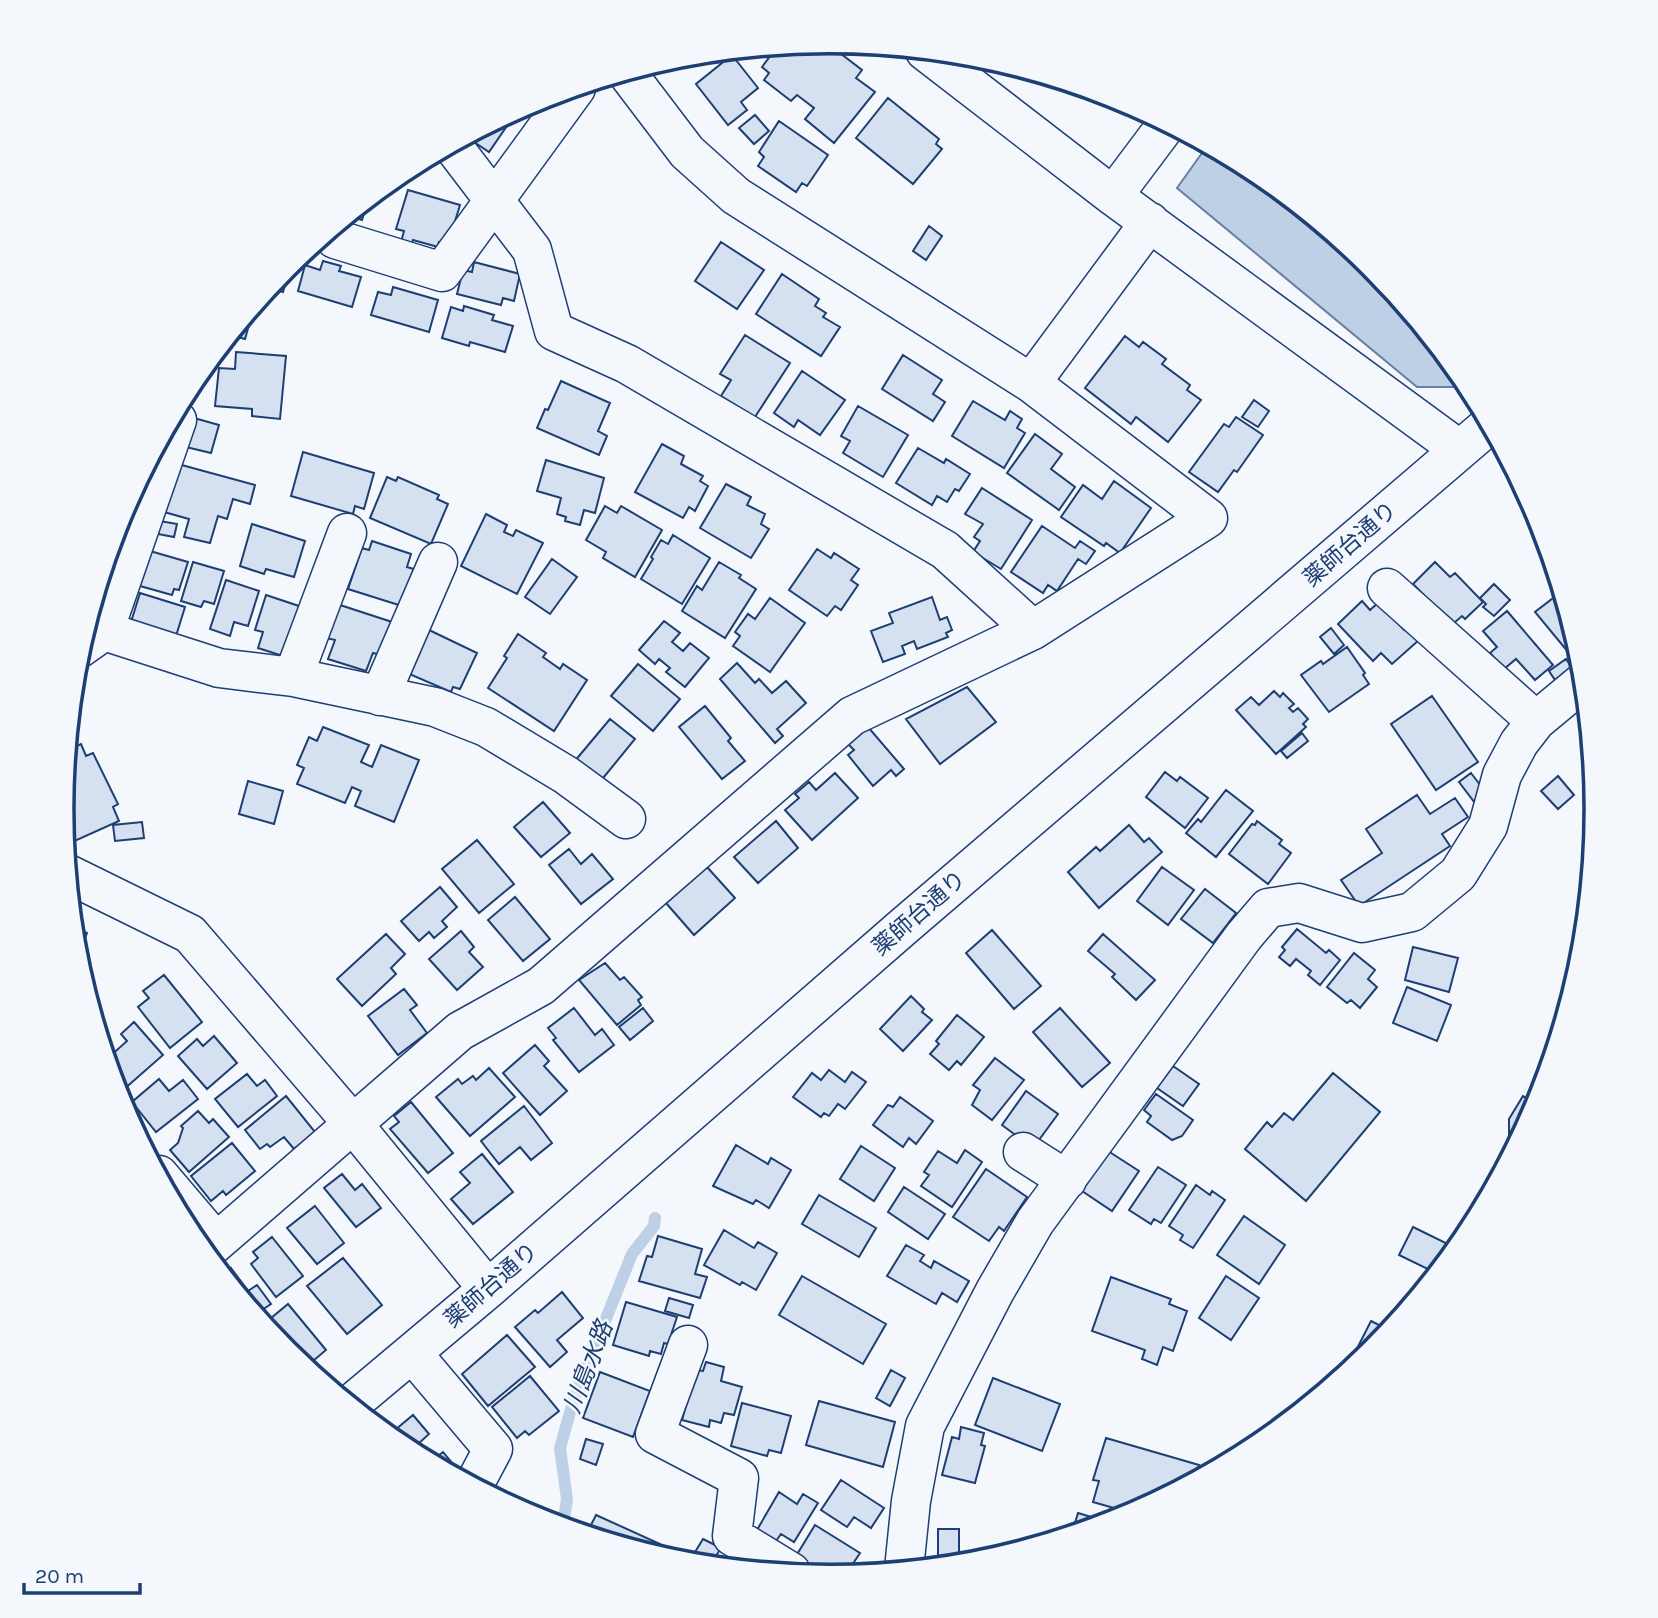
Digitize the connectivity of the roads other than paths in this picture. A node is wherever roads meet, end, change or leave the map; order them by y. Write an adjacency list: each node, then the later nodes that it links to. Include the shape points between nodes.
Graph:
1 (941, 63): 6 (street)
2 (633, 80): 10 (street, via 687,152 736,196)
3 (566, 102): 7 (street)
4 (1162, 131): 6 (street)
5 (457, 152): 7 (street)
6 (1113, 196): 8 (street)
7 (495, 201): 9 (street, via 442,272); 18 (street, via 532,250 554,331 627,364 945,550)
8 (1150, 222): 10 (street); 13 (street)
9 (335, 239)
10 (1031, 383): 18 (street, via 1209,519)
11 (1482, 431): 13 (street, 薬師台通り)
12 (166, 450): 17 (street)
13 (1460, 450): 30 (street, 薬師台通り)
14 (347, 533): 20 (street)
15 (438, 562): 22 (street)
16 (1388, 588): 23 (street)
17 (97, 627)
18 (1033, 630): 26 (street, via 852,716 541,986 460,1031)
19 (94, 640): 20 (street, via 219,668)
20 (293, 677): 22 (street)
21 (1574, 690): 23 (street)
22 (380, 696): 24 (street, via 435,707 486,726 566,775)
23 (1536, 721): 28 (street, via 1502,775 1488,826 1458,874 1412,912 1362,923 1300,903 1268,908)
24 (626, 820)
25 (78, 879): 26 (street, via 190,934)
26 (353, 1124): 29 (street); 30 (street)
27 (1023, 1152): 28 (street)
28 (1067, 1180): 35 (street, via 1035,1222 995,1291 925,1426)
29 (213, 1245)
30 (488, 1289): 32 (street, 薬師台通り)
31 (688, 1345): 36 (street, via 655,1434 739,1478 732,1536)
32 (412, 1353): 33 (street, 薬師台通り); 34 (street, via 493,1449)
33 (358, 1398)
34 (478, 1477)
35 (905, 1559)
36 (774, 1561)

